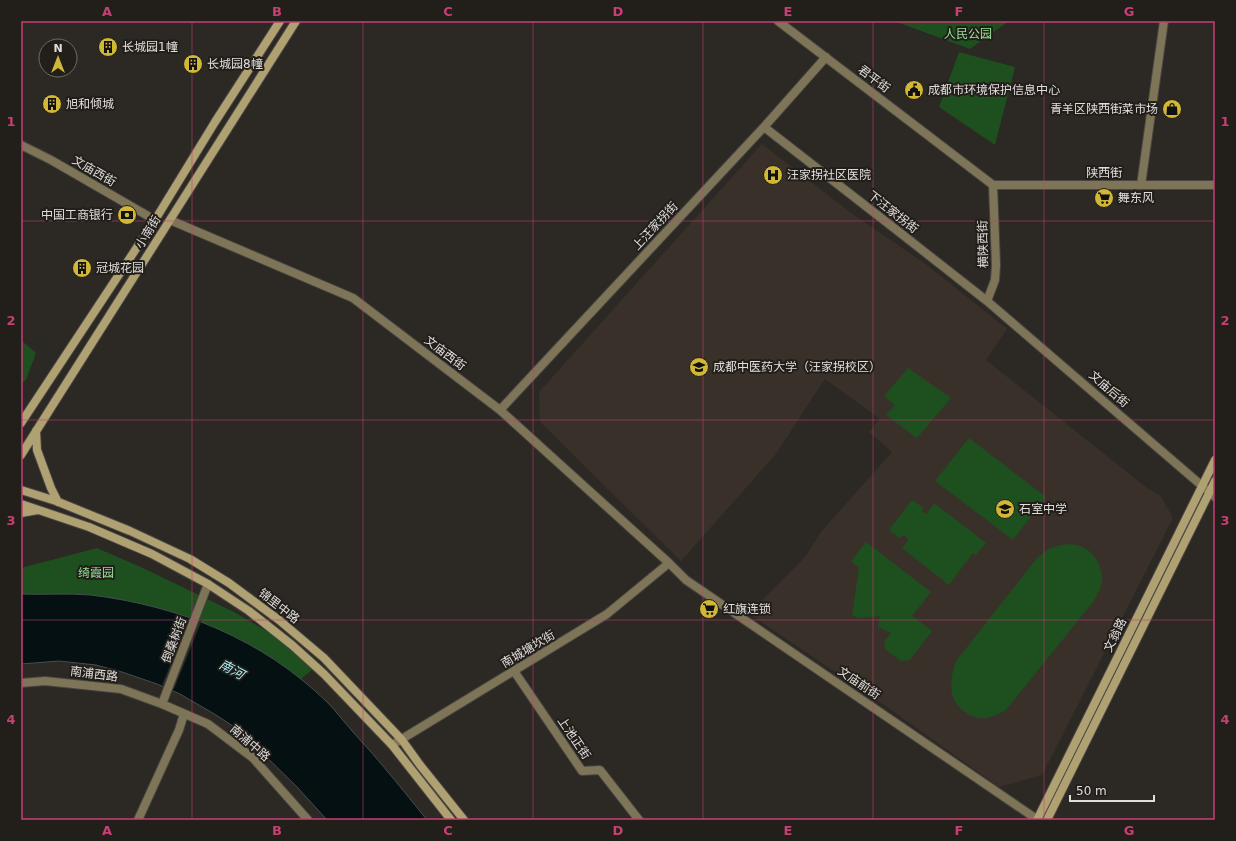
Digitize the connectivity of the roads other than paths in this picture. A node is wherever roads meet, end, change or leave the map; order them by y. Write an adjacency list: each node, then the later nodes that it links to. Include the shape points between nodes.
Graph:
1 (280, 21): 11 (main road, 小南街)
2 (296, 21): 12 (main road, 小南街)
3 (778, 21): 5 (street, 君平街)
4 (1164, 21): 9 (street)
5 (826, 57): 6 (street, 上汪家拐街); 8 (street, 君平街)
6 (764, 127): 13 (street, 下汪家拐街); 14 (street, 上汪家拐街)
7 (21, 144): 11 (street, 文庙西街)
8 (993, 185): 9 (street, 陕西街); 13 (street, 横陕西街, via 996,265 995,280)
9 (1141, 185): 10 (street, 陕西街)
10 (1215, 185)
11 (155, 220): 15 (main road, 小南街)
12 (170, 220): 14 (street, 文庙西街, via 353,298); 16 (main road, 小南街)
13 (987, 301): 20 (street, 文庙后街)
14 (500, 410): 27 (street, 文庙西街)
15 (21, 424)
16 (36, 431): 17 (main road, 小南街); 23 (main road, via 37,450)
17 (21, 455)
18 (1215, 460): 20 (main road, 文翁路)
19 (1215, 481): 22 (main road, 文翁路)
20 (1203, 485): 22 (street, 文庙后街); 40 (main road, 文翁路)
21 (21, 490): 23 (main road, 锦里中路)
22 (1212, 494): 41 (main road, 文翁路)
23 (58, 502): 33 (main road, 锦里中路, via 190,559 229,583 324,658)
24 (21, 504): 25 (main road, 锦里中路)
25 (40, 510): 26 (main road); 28 (main road, 锦里中路, via 89,527 152,554)
26 (21, 513)
27 (669, 563): 29 (street, 南城塘坎街, via 607,614); 40 (street, 文庙前街, via 686,580)
28 (208, 584): 31 (street, 倒桑树街); 34 (main road, 锦里中路, via 292,645 324,674)
29 (514, 671): 33 (street, 南城塘坎街); 39 (street, 上池正街, via 582,771 600,770)
30 (21, 683): 31 (street, 南浦西路, via 45,680 121,689)
31 (162, 704): 32 (street, 南浦中路)
32 (184, 714): 35 (street); 36 (street, 南浦中路, via 208,724 253,758)
33 (402, 740): 34 (street, 南城塘坎街); 38 (main road, 锦里中路)
34 (392, 745): 37 (main road, 锦里中路)
35 (138, 820)
36 (308, 820)
37 (451, 820)
38 (464, 820)
39 (639, 820)
40 (1037, 820)
41 (1047, 820)

